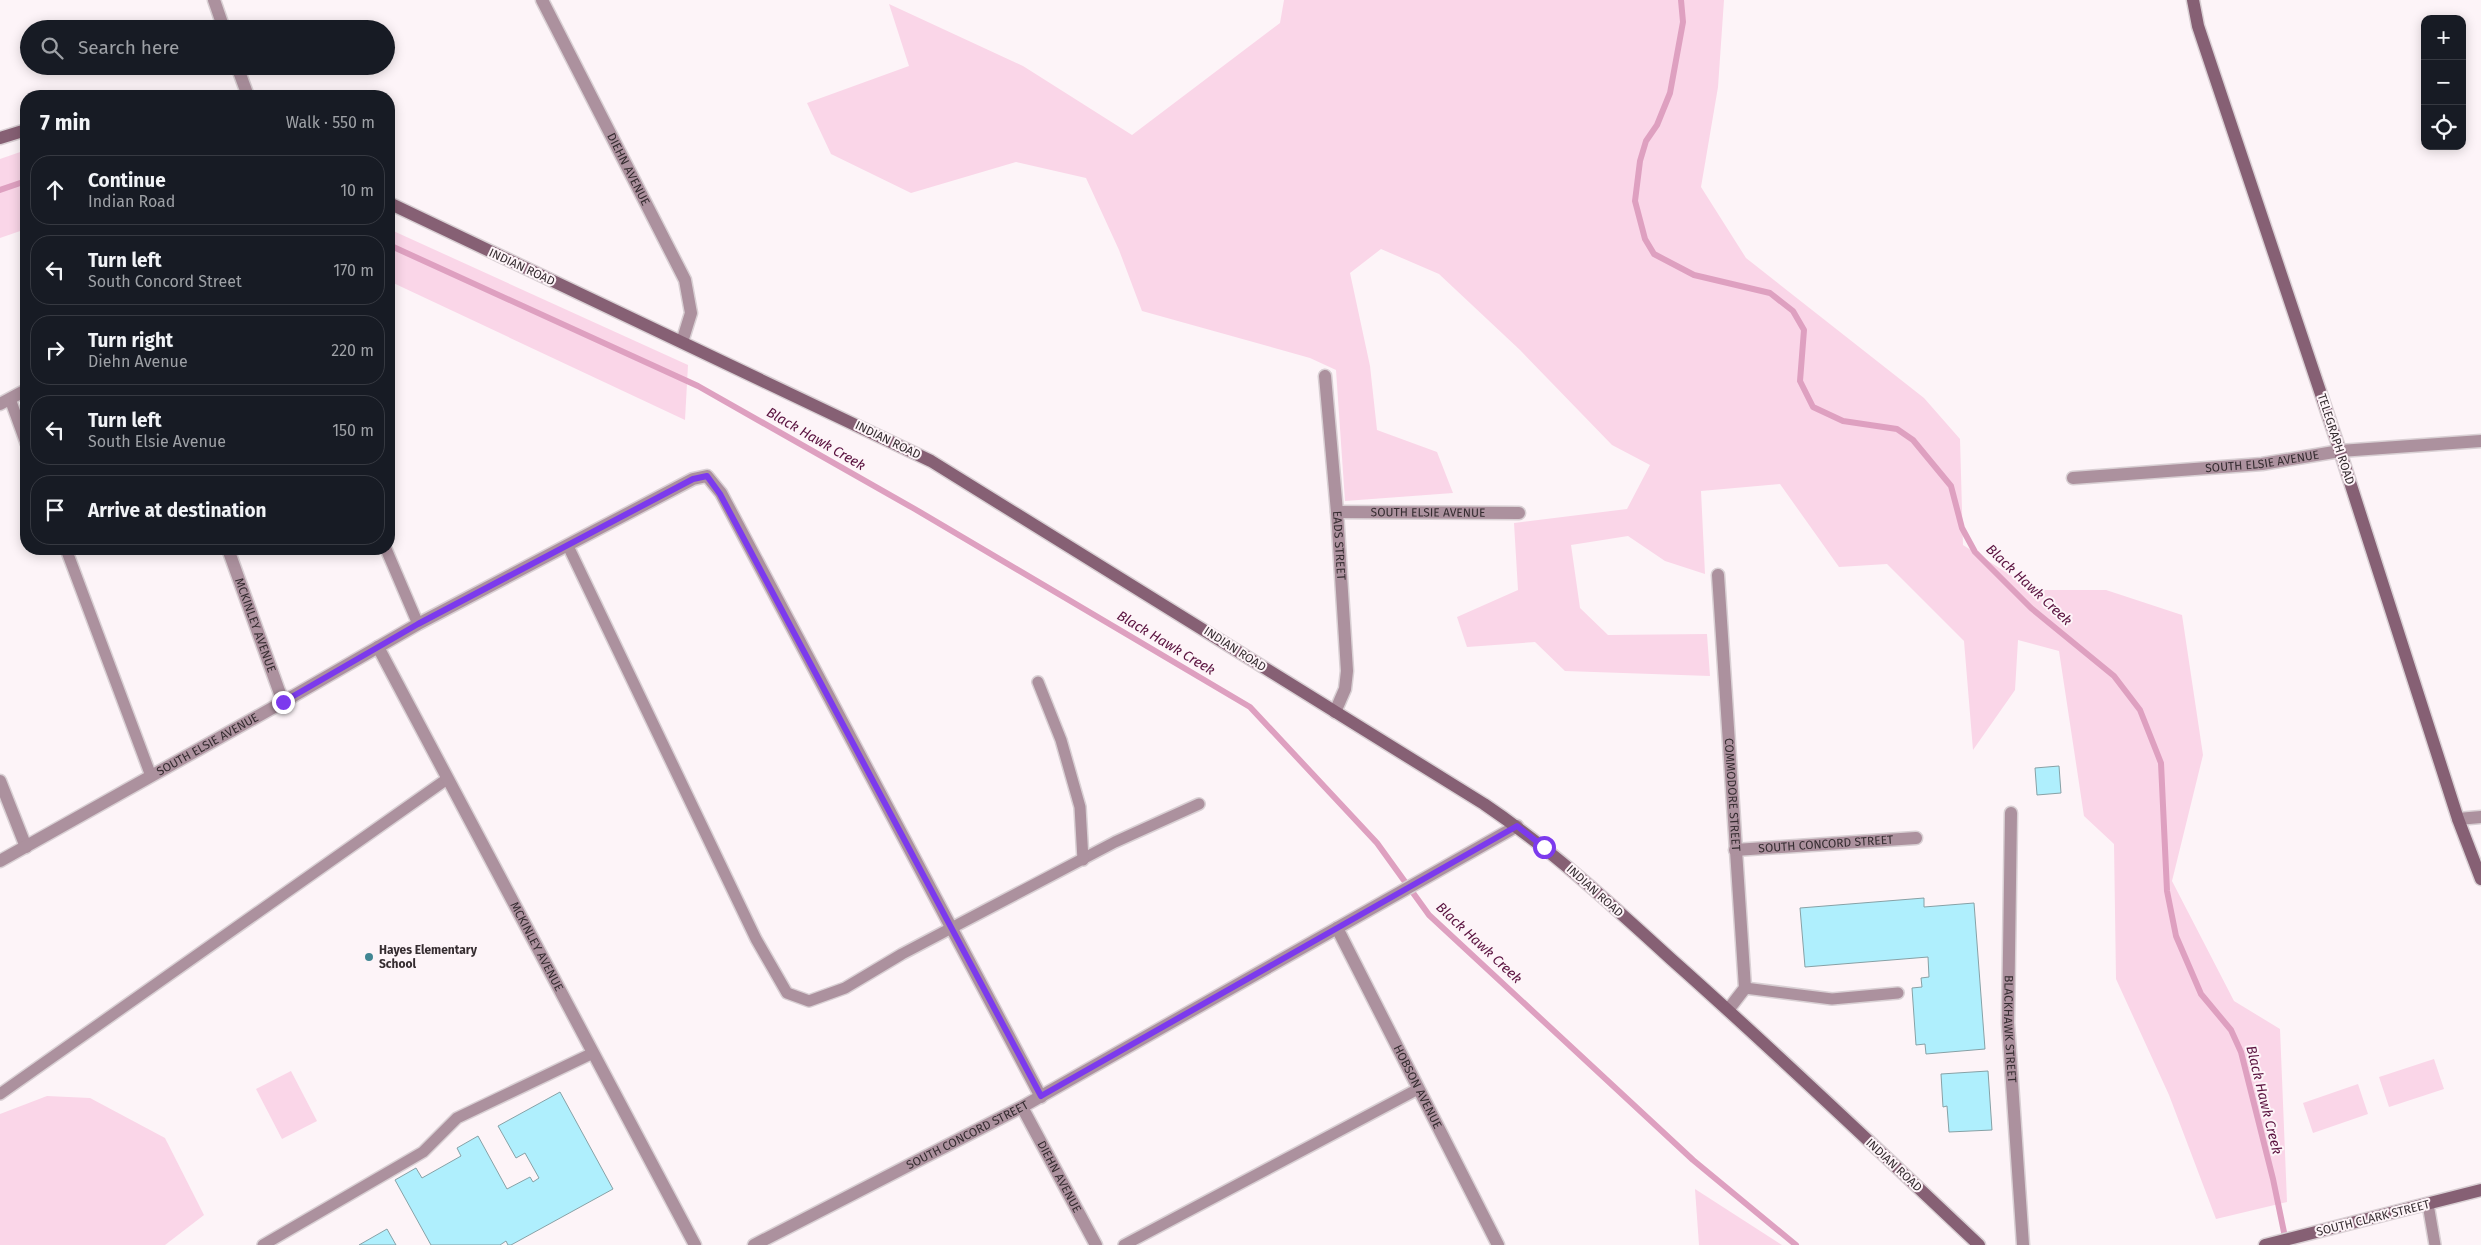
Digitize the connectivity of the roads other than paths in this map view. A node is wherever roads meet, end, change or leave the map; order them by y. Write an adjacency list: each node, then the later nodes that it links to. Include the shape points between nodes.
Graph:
1 (214, 0): 4 (street)
2 (542, 0): 10 (street, DIEHN AVENUE, via 685,280 691,312)
3 (2193, 0): 16 (street, TELEGRAPH ROAD, via 2198,26)
4 (221, 20)
5 (240, 75): 6 (street)
6 (246, 90)
7 (20, 132): 8 (street)
8 (0, 138)
9 (395, 207): 10 (street, INDIAN ROAD)
10 (682, 342): 29 (street, INDIAN ROAD, via 931,461)
11 (1325, 376): 18 (street, EADS STREET)
12 (20, 393): 13 (street)
13 (5, 402): 14 (lane)
14 (20, 431)
15 (2481, 441): 16 (street, SOUTH ELSIE AVENUE)
16 (2340, 451): 17 (street, SOUTH ELSIE AVENUE, via 2262,464); 36 (street, TELEGRAPH ROAD)
17 (2073, 478)
18 (1338, 512): 19 (street, SOUTH ELSIE AVENUE); 29 (street, EADS STREET, via 1348,671 1345,689)
19 (1520, 513)
20 (568, 546): 25 (street, SOUTH ELSIE AVENUE); 45 (street, SOUTH ELSIE AVENUE, via 693,479 707,476 720,494); 45 (lane, via 756,939 787,993 809,1001 844,988)
21 (68, 555): 30 (lane)
22 (230, 555): 28 (street, MCKINLEY AVENUE)
23 (389, 555): 25 (lane)
24 (1718, 575): 40 (street, COMMODORE STREET)
25 (418, 624): 26 (street, SOUTH ELSIE AVENUE)
26 (378, 648): 28 (street, SOUTH ELSIE AVENUE); 31 (street, MCKINLEY AVENUE)
27 (1038, 682): 41 (lane, via 1061,740 1080,807)
28 (283, 702): 30 (street, SOUTH ELSIE AVENUE)
29 (1335, 712): 37 (street, INDIAN ROAD)
30 (151, 776): 39 (street, SOUTH ELSIE AVENUE)
31 (447, 779): 49 (street, MCKINLEY AVENUE); 51 (lane)
32 (0, 781): 39 (street)
33 (1199, 804): 41 (lane)
34 (2011, 813): 63 (street, BLACKHAWK STREET, via 2008,1023)
35 (2481, 817): 36 (street)
36 (2458, 819): 43 (street, TELEGRAPH ROAD)
37 (1517, 826): 44 (street, SOUTH CONCORD STREET); 48 (street, INDIAN ROAD, via 1567,866)
38 (1916, 838): 40 (street, SOUTH CONCORD STREET)
39 (26, 847): 42 (street, SOUTH ELSIE AVENUE)
40 (1735, 850): 46 (street, COMMODORE STREET)
41 (1083, 860): 45 (lane)
42 (0, 861)
43 (2481, 879)
44 (1337, 928): 50 (street, HOBSON AVENUE); 52 (street, SOUTH CONCORD STREET)
45 (952, 929): 52 (street)
46 (1745, 988): 47 (lane, via 1832,999); 48 (street)
47 (1898, 993)
48 (1728, 1010): 62 (street, INDIAN ROAD)
49 (593, 1053): 56 (lane, via 457,1118 423,1152); 57 (street, MCKINLEY AVENUE)
50 (1418, 1089): 60 (lane); 61 (street, HOBSON AVENUE)
51 (0, 1094)
52 (1041, 1096): 53 (street, SOUTH CONCORD STREET)
53 (1022, 1107): 58 (street, SOUTH CONCORD STREET); 59 (street, DIEHN AVENUE)
54 (2481, 1190): 55 (street, SOUTH CLARK STREET)
55 (2428, 1204): 64 (street, SOUTH CLARK STREET); 65 (lane)
56 (263, 1245)
57 (695, 1245)
58 (754, 1245)
59 (1096, 1245)
60 (1124, 1245)
61 (1498, 1245)
62 (1979, 1245)
63 (2023, 1245)
64 (2265, 1245)
65 (2435, 1245)

